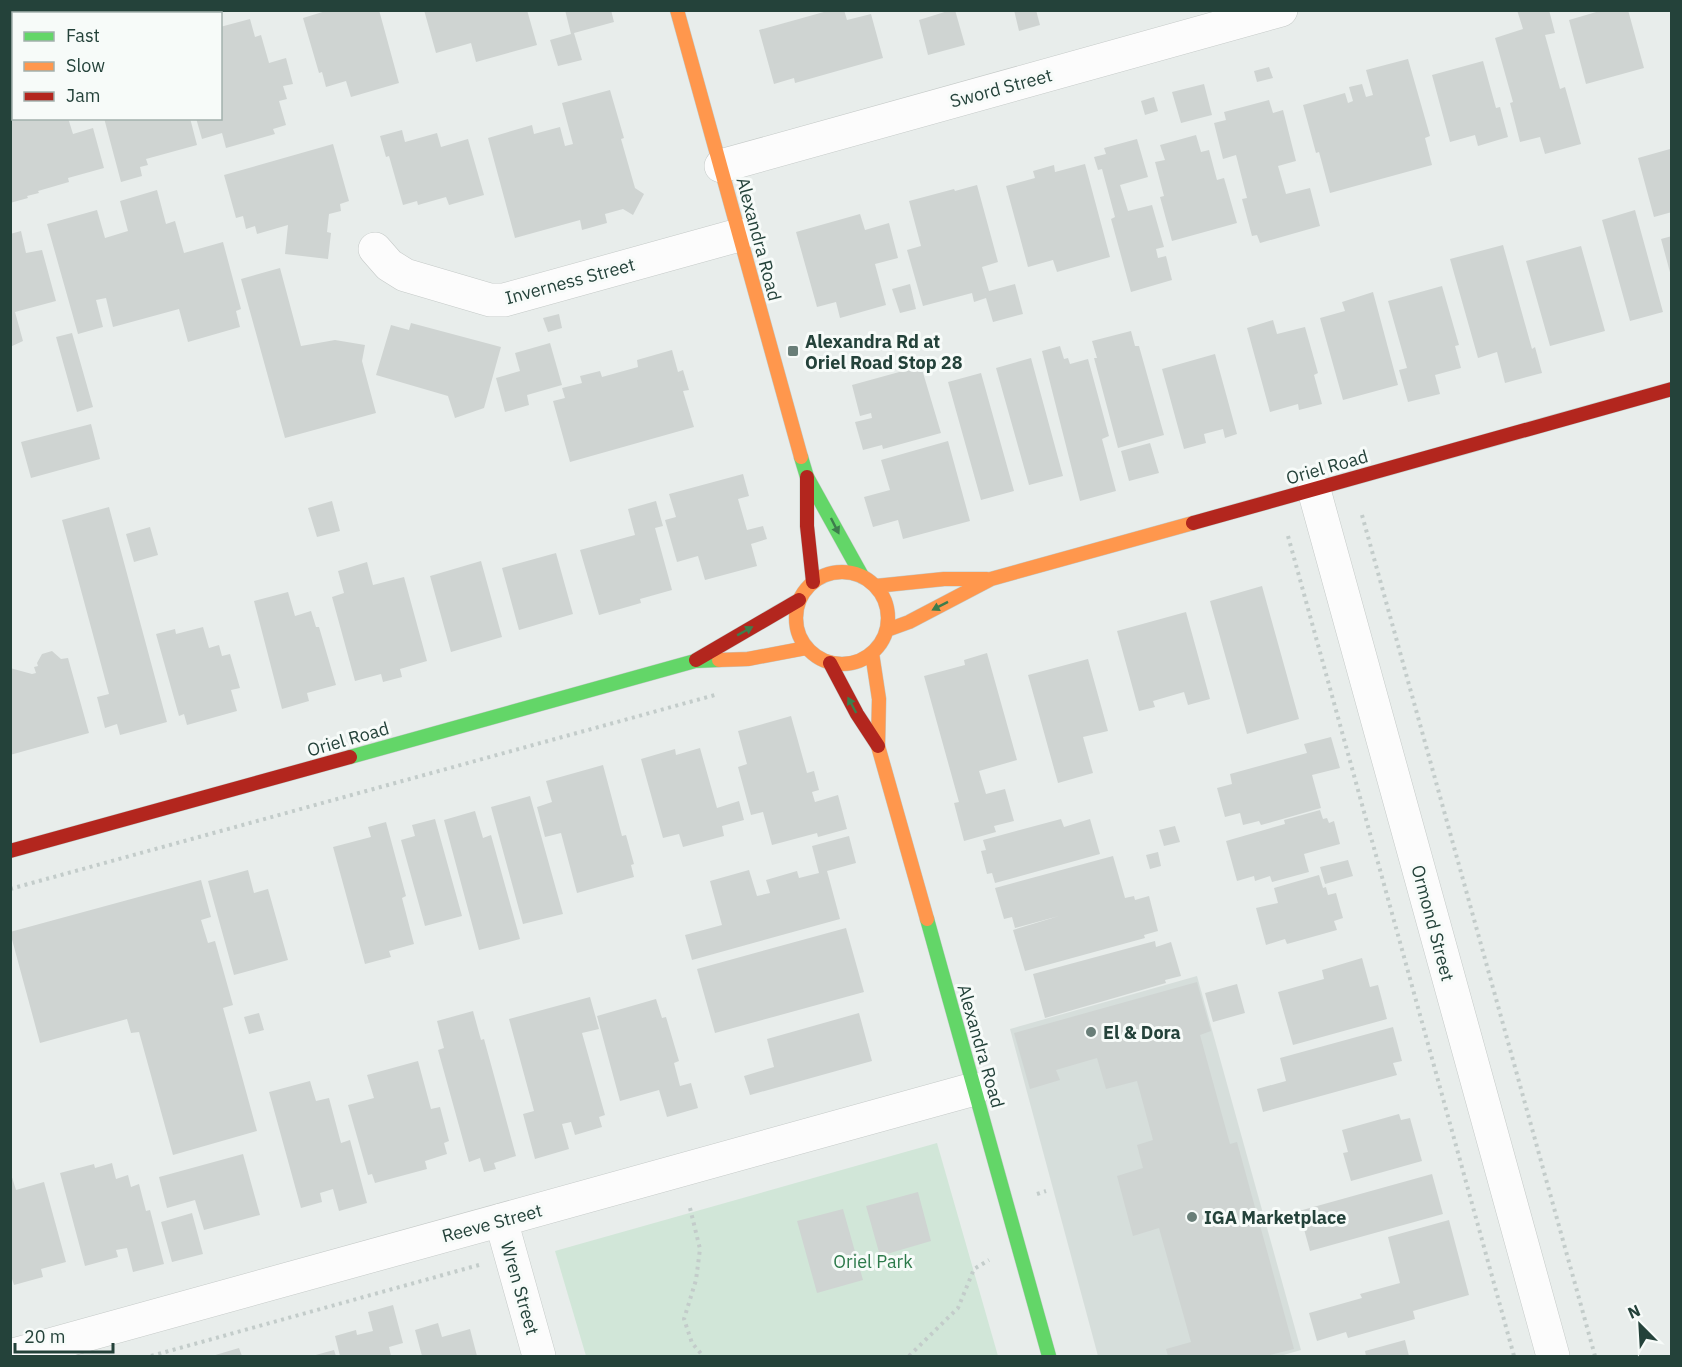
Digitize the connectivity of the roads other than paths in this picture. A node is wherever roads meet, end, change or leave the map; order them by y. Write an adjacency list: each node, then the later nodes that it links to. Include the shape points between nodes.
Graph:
1 (677, 10): 3 (street, Alexandra Road)
2 (1281, 10): 3 (street, Sword Street)
3 (721, 165): 4 (street, Alexandra Road)
4 (739, 235): 5 (street, Inverness Street, via 504,300 490,300 405,275); 7 (street, Alexandra Road)
5 (375, 249)
6 (1671, 389): 8 (street, Oriel Road)
7 (807, 477): 9 (street, Alexandra Road, one-way to 9); 11 (street, Alexandra Road)
8 (1314, 490): 10 (street, Oriel Road); 26 (street, Ormond Street)
9 (862, 576): 11 (street, via 837,572); 12 (street)
10 (992, 579): 12 (street, Oriel Road); 14 (street, Oriel Road, one-way to 14)
11 (813, 582): 13 (street)
12 (876, 586): 14 (street, via 885,599)
13 (799, 600): 15 (street, via 796,625); 17 (street, Oriel Road, one-way to 13)
14 (886, 630): 16 (street)
15 (806, 648): 17 (street, Oriel Road, via 748,659); 18 (street)
16 (872, 653): 18 (street, via 860,661); 19 (street, Alexandra Road, via 879,675)
17 (694, 661): 20 (street, Oriel Road)
18 (830, 663): 19 (street, Alexandra Road, one-way to 18)
19 (878, 746): 21 (street, Alexandra Road)
20 (10, 851)
21 (974, 1089): 22 (street, Reeve Street); 25 (street, Alexandra Road)
22 (501, 1220): 23 (street, Reeve Street); 24 (street, Wren Street)
23 (10, 1356)
24 (539, 1356)
25 (1049, 1356)
26 (1553, 1356)

